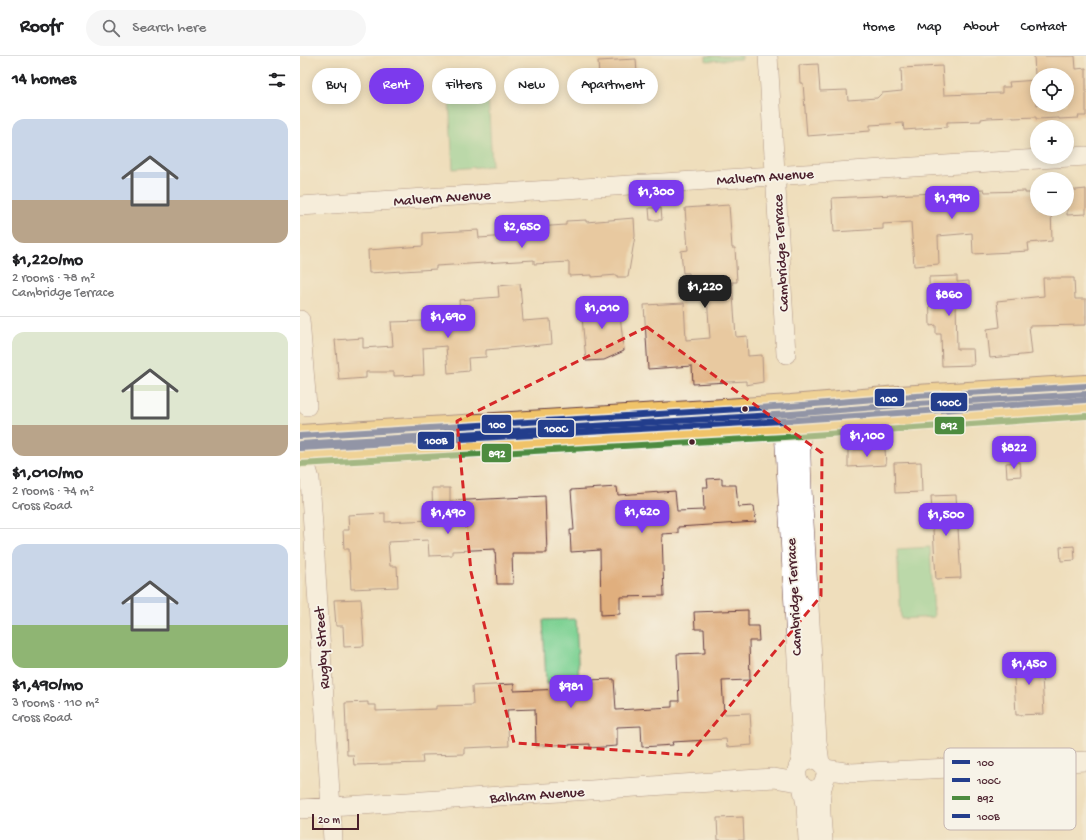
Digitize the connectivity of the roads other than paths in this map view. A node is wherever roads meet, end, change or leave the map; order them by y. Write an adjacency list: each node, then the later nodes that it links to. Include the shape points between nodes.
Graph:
1 (768, 56): 3 (street, Cambridge Terrace)
2 (1086, 156): 3 (street, Malvern Avenue)
3 (776, 176): 4 (street, Malvern Avenue); 6 (street, Cambridge Terrace)
4 (300, 206)
5 (300, 320): 8 (street)
6 (786, 354)
7 (1086, 386): 9 (highway)
8 (307, 406)
9 (790, 406): 11 (highway); 12 (highway)
10 (1086, 408): 11 (highway)
11 (792, 428): 12 (highway); 13 (street, Cambridge Terrace)
12 (301, 449): 19 (street, Rugby Street, via 310,479)
13 (807, 712): 17 (street, Cambridge Terrace, via 817,741); 18 (street, Cambridge Terrace)
14 (1086, 761): 15 (street)
15 (1076, 762)
16 (944, 768): 17 (street)
17 (823, 774): 18 (street, via 812,760 804,762); 18 (street, via 815,790 806,789); 23 (street, Cambridge Terrace)
18 (799, 776): 19 (street, Balham Avenue); 22 (street, Cambridge Terrace, via 806,804)
19 (332, 808): 20 (street, Balham Avenue); 21 (street, Rugby Street)
20 (300, 809)
21 (333, 840)
22 (808, 840)
23 (823, 840)

